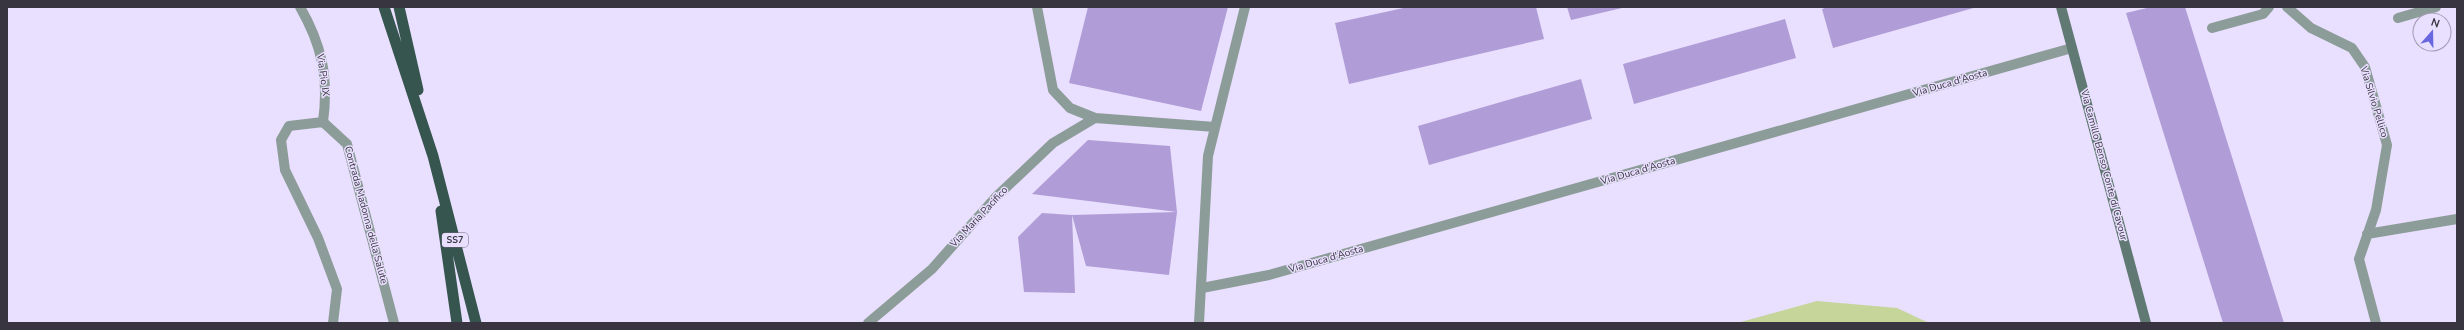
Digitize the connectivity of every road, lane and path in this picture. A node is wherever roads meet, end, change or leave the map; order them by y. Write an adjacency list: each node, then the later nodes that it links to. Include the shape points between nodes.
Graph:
1 (300, 7): 14 (street, Via Pio IX, via 321,54 327,93)
2 (384, 7): 16 (highway, SS7)
3 (399, 7): 16 (highway)
4 (1037, 7): 13 (street, via 1053,90 1070,108)
5 (1244, 7): 15 (street)
6 (2061, 7): 12 (main road, Via Camillo Benso Conte di Cavour)
7 (2269, 7): 11 (street, via 2264,14)
8 (2288, 7): 18 (street, Via Silvio Pellico, via 2310,28 2352,48 2365,67 2387,145 2376,210)
9 (2436, 7): 10 (street)
10 (2398, 18)
11 (2212, 28)
12 (2072, 48): 19 (street, Via Duca d'Aosta, via 1269,275); 26 (main road, Via Camillo Benso Conte di Cavour)
13 (1095, 118): 15 (street); 24 (street, Via Maria Pacifico, via 1053,143 995,198 932,269)
14 (323, 122): 20 (street, via 289,126 280,140 285,170 318,238 337,289); 21 (street, Contrada Madonna della Salute, via 347,144)
15 (1215, 127): 19 (street, via 1208,156)
16 (433, 156): 22 (highway, SS7); 23 (highway, SS7)
17 (2457, 219): 18 (street)
18 (2368, 234): 27 (street, Via Silvio Pellico, via 2359,259)
19 (1202, 288): 25 (street)
20 (333, 323)
21 (394, 323)
22 (457, 323)
23 (476, 323)
24 (868, 323)
25 (1199, 323)
26 (2146, 323)
27 (2376, 323)

